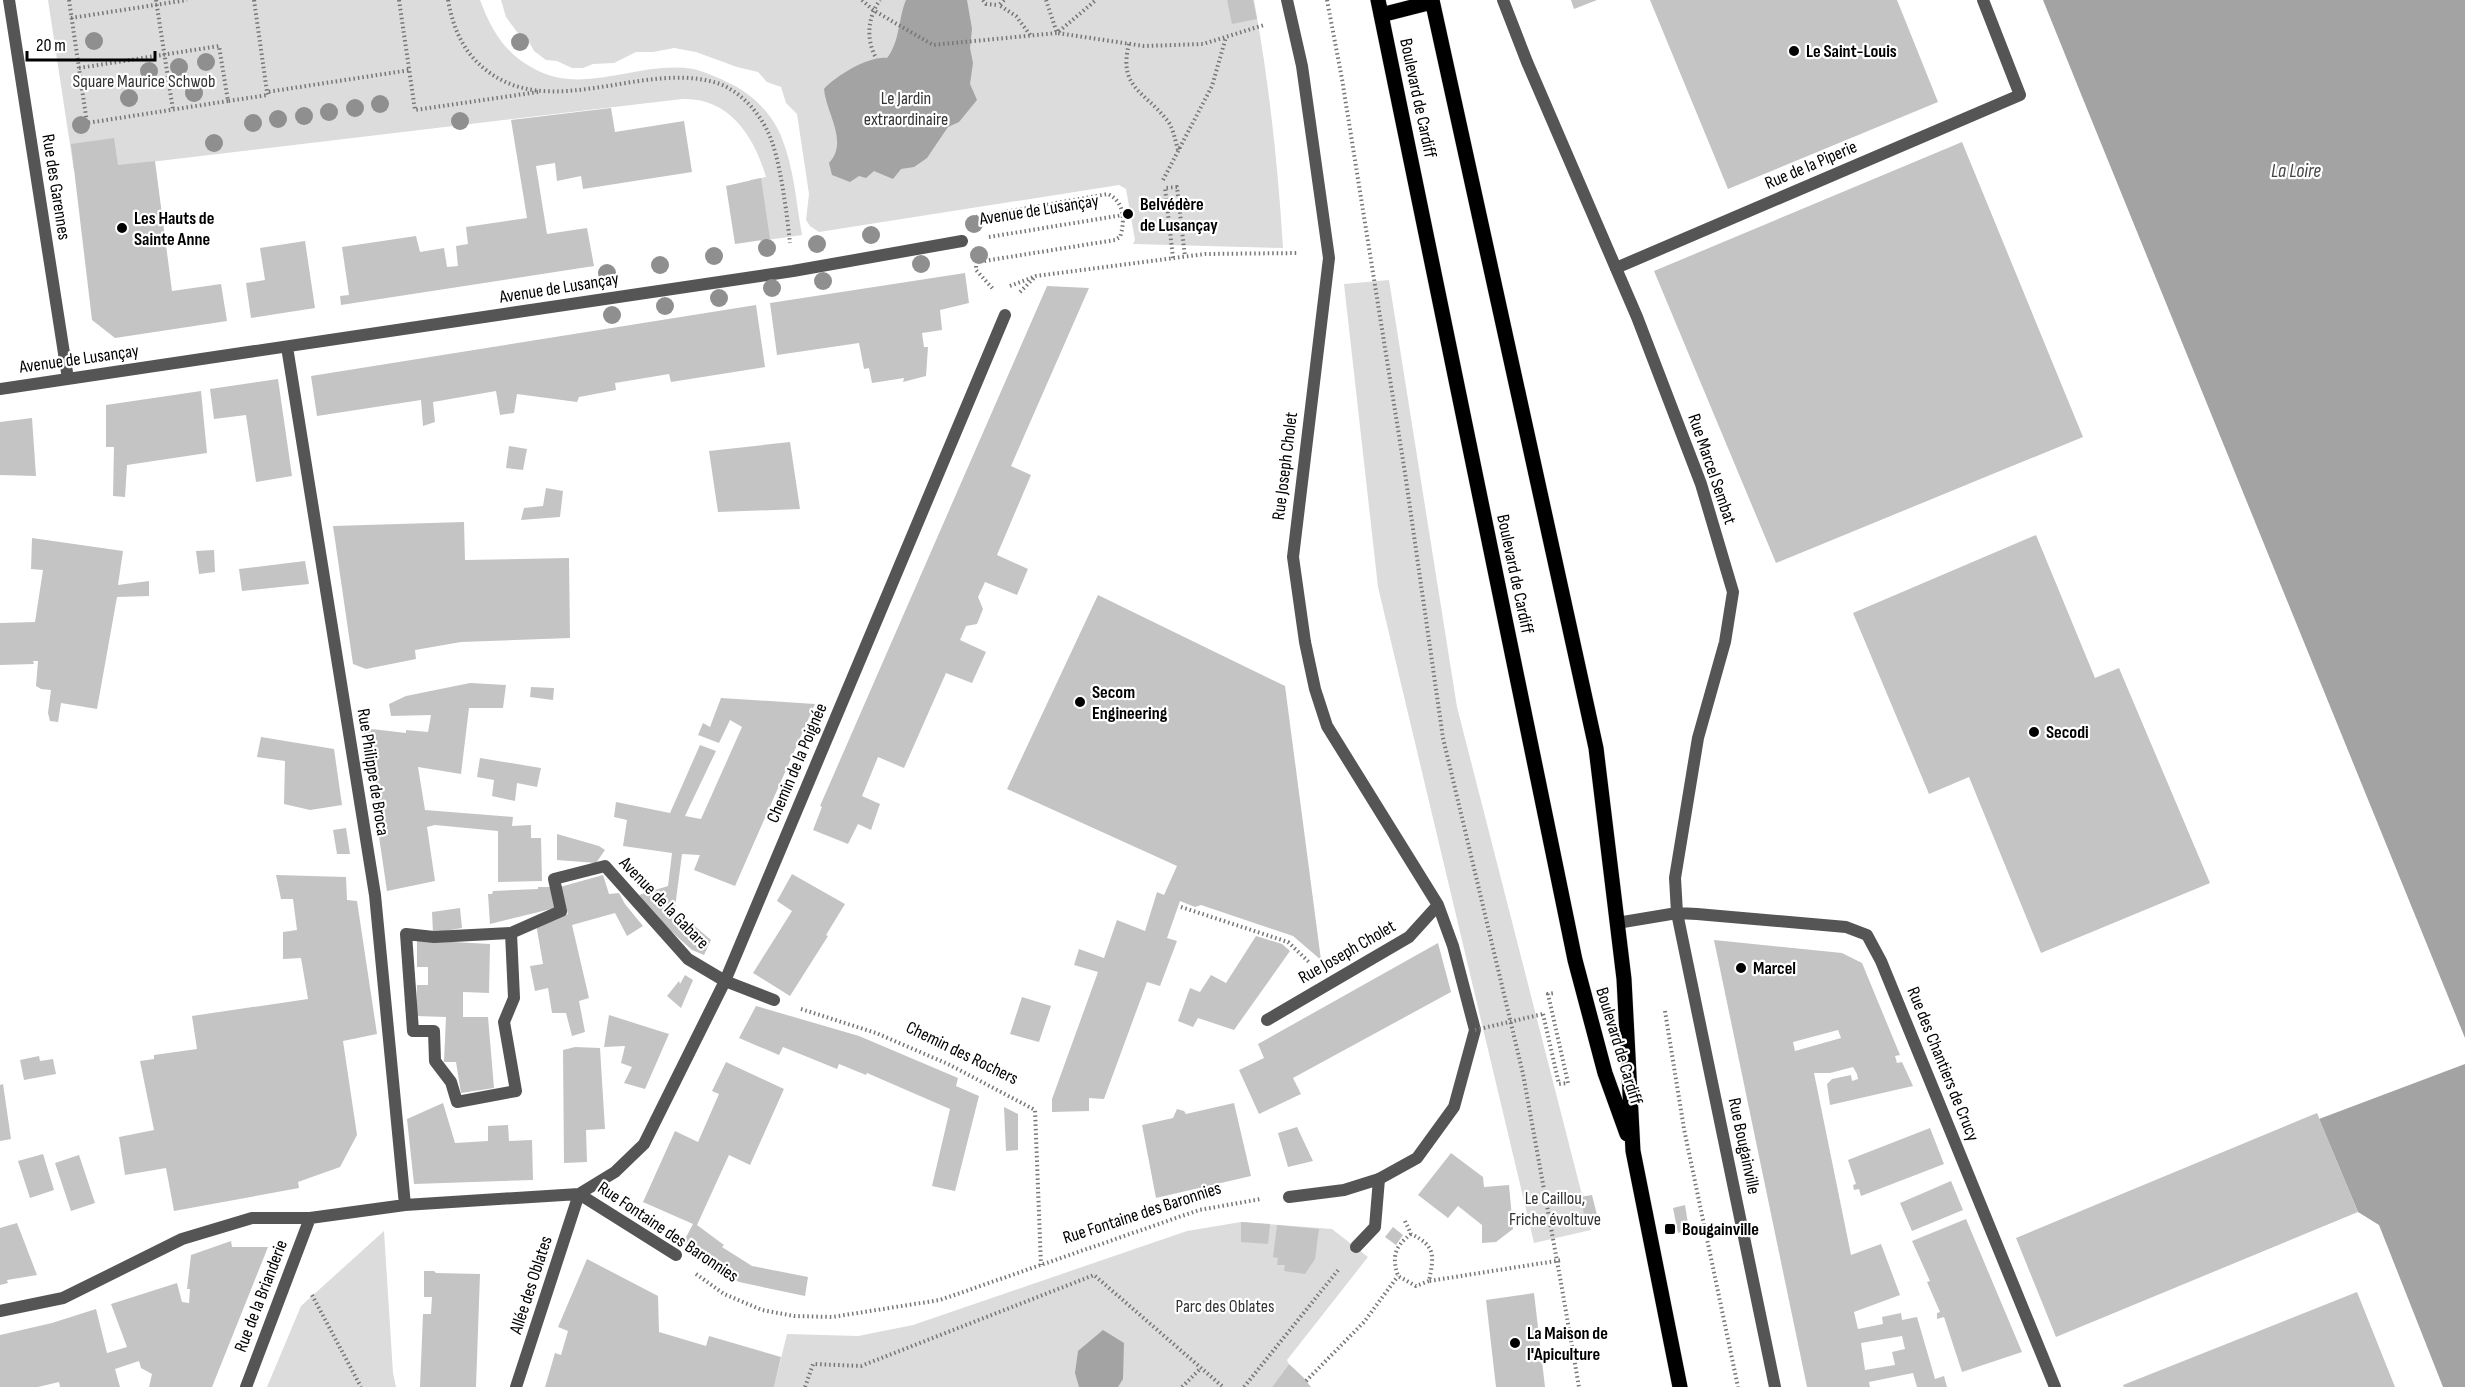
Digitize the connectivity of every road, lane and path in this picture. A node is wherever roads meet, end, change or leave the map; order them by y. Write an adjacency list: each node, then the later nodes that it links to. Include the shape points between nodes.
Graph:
1 (9, 0): 52 (street, Rue des Garennes)
2 (69, 0): 22 (path)
3 (188, 0): 18 (path)
4 (254, 0): 33 (path)
5 (399, 0): 31 (path)
6 (447, 0): 32 (path, via 455,32 477,63 509,84)
7 (862, 0): 21 (path)
8 (880, 0): 21 (path)
9 (983, 0): 19 (path)
10 (1004, 0): 19 (path)
11 (1046, 0): 24 (path)
12 (1096, 0): 24 (path)
13 (1287, 0): 54 (street, Rue Joseph Cholet, via 1302,66 1329,258 1293,557 1305,642 1327,726)
14 (1327, 0): 91 (path, bridge, via 1402,450 1443,738 1523,1074)
15 (1503, 0): 45 (street, Rue Marcel Sembat)
16 (1983, 0): 45 (street, Rue de la Piperie, via 2020,95)
17 (1432, 1): 20 (main road); 57 (main road, Boulevard de Cardiff, via 1596,748)
18 (156, 2): 22 (path); 28 (path)
19 (999, 5): 25 (path, via 1016,16)
20 (1379, 8): 66 (main road, Boulevard de Cardiff, via 1575,960 1605,1074)
21 (873, 10): 25 (path, via 933,45); 29 (path, via 869,28)
22 (71, 18): 30 (path)
23 (1259, 26): 26 (path)
24 (1057, 33): 25 (path); 27 (path)
25 (1031, 36)
26 (1227, 36): 27 (path, via 1203,44); 36 (path, via 1212,86)
27 (1129, 44): 36 (path, via 1125,58 1132,86 1168,120)
28 (164, 55): 30 (path); 34 (path, via 219,46); 35 (path)
29 (875, 56)
30 (79, 68): 35 (path, via 87,123)
31 (410, 70): 32 (path, via 415,110); 33 (path)
32 (548, 91): 47 (path, via 687,77 731,89 757,115 776,154)
33 (267, 92): 34 (path)
34 (228, 101): 35 (path)
35 (172, 110)
36 (1178, 151): 37 (path)
37 (1163, 180)
38 (1123, 215): 39 (path); 40 (path, Avenue de Lusançay); 40 (path, via 1114,197 1089,197 969,218); 44 (path, via 1123,229 1115,240)
39 (989, 237)
40 (967, 240): 47 (street, Avenue de Lusançay)
41 (1301, 253): 42 (path)
42 (1185, 257): 43 (path); 43 (path, via 1177,187 1165,188)
43 (1173, 258): 48 (path, via 1047,274)
44 (975, 262)
45 (1616, 268): 56 (street, Rue Marcel Sembat, via 1701,483 1733,592 1725,642 1698,738 1675,878)
46 (976, 270): 49 (path, via 992,290)
47 (793, 271): 51 (street, Avenue de Lusançay)
48 (1008, 286)
49 (999, 290)
50 (1005, 315): 60 (street, Chemin de la Poignée)
51 (287, 347): 52 (street, Avenue de Lusançay); 70 (street, Rue Philippe de Broca, via 375,895)
52 (68, 379): 53 (street, Avenue de Lusançay)
53 (0, 389)
54 (1438, 905): 63 (street, Rue Joseph Cholet, via 1409,937); 64 (street, Rue Joseph Cholet, via 1454,946)
55 (1181, 907): 59 (path, via 1288,942)
56 (1677, 913): 57 (street); 94 (street, Rue Bougainville); 95 (street, Rue des Chantiers de Crucy, via 1846,927 1867,935)
57 (1617, 923): 66 (main road, Boulevard de Cardiff, via 1624,979)
58 (511, 933): 58 (street, Avenue de la Gabare, via 434,937 406,934 413,1031 434,1031 435,1061 451,1082 457,1102 516,1091 504,1022 514,998); 60 (street, Avenue de la Gabare, via 561,911 554,879 605,866 688,959)
59 (1301, 952)
60 (725, 981): 61 (street); 68 (street, Chemin de la Poignée, via 644,1144 615,1172)
61 (774, 1000): 77 (path, Chemin des Rochers, via 876,1033 948,1064 1035,1110)
62 (1664, 1006): 93 (path, via 1684,1129)
63 (1267, 1020)
64 (1475, 1030): 65 (path, bridge, via 1543,1014); 67 (street, via 1454,1107 1416,1158)
65 (1559, 1080)
66 (1632, 1151): 92 (main road, Boulevard de Cardiff)
67 (1379, 1179): 69 (street, via 1344,1190); 74 (street, via 1375,1227)
68 (579, 1194): 70 (street, Rue Fontaine des Baronnies); 75 (street, Rue Fontaine des Baronnies); 86 (street, Allée des Oblates)
69 (1289, 1197): 77 (path, Rue Fontaine des Baronnies, via 1199,1210)
70 (405, 1205): 72 (street, Rue Fontaine des Baronnies)
71 (1403, 1215): 73 (path)
72 (310, 1218): 79 (street, Rue de la Brianderie); 81 (street, Rue Fontaine des Baronnies, via 252,1218 192,1236 63,1298)
73 (1411, 1234): 78 (path, via 1400,1243 1394,1261); 80 (path, via 1426,1241 1434,1258)
74 (1356, 1247): 90 (path)
75 (676, 1255): 77 (path, Rue Fontaine des Baronnies, via 702,1281 724,1294 762,1310 794,1316 832,1317 940,1300)
76 (1562, 1260): 80 (path)
77 (1041, 1265)
78 (1398, 1276): 80 (path, via 1416,1286); 83 (path, via 1364,1322)
79 (287, 1277): 84 (street, Rue de la Brianderie); 85 (path, via 313,1295)
80 (1429, 1281)
81 (0, 1311)
82 (1200, 1369): 87 (path, via 1094,1275 861,1366 813,1364); 88 (path); 89 (path)
83 (1306, 1381)
84 (246, 1387)
85 (362, 1387)
86 (516, 1387)
87 (805, 1387)
88 (1182, 1387)
89 (1223, 1387)
90 (1244, 1387)
91 (1579, 1387)
92 (1680, 1387)
93 (1738, 1387)
94 (1775, 1387)
95 (2055, 1387)

